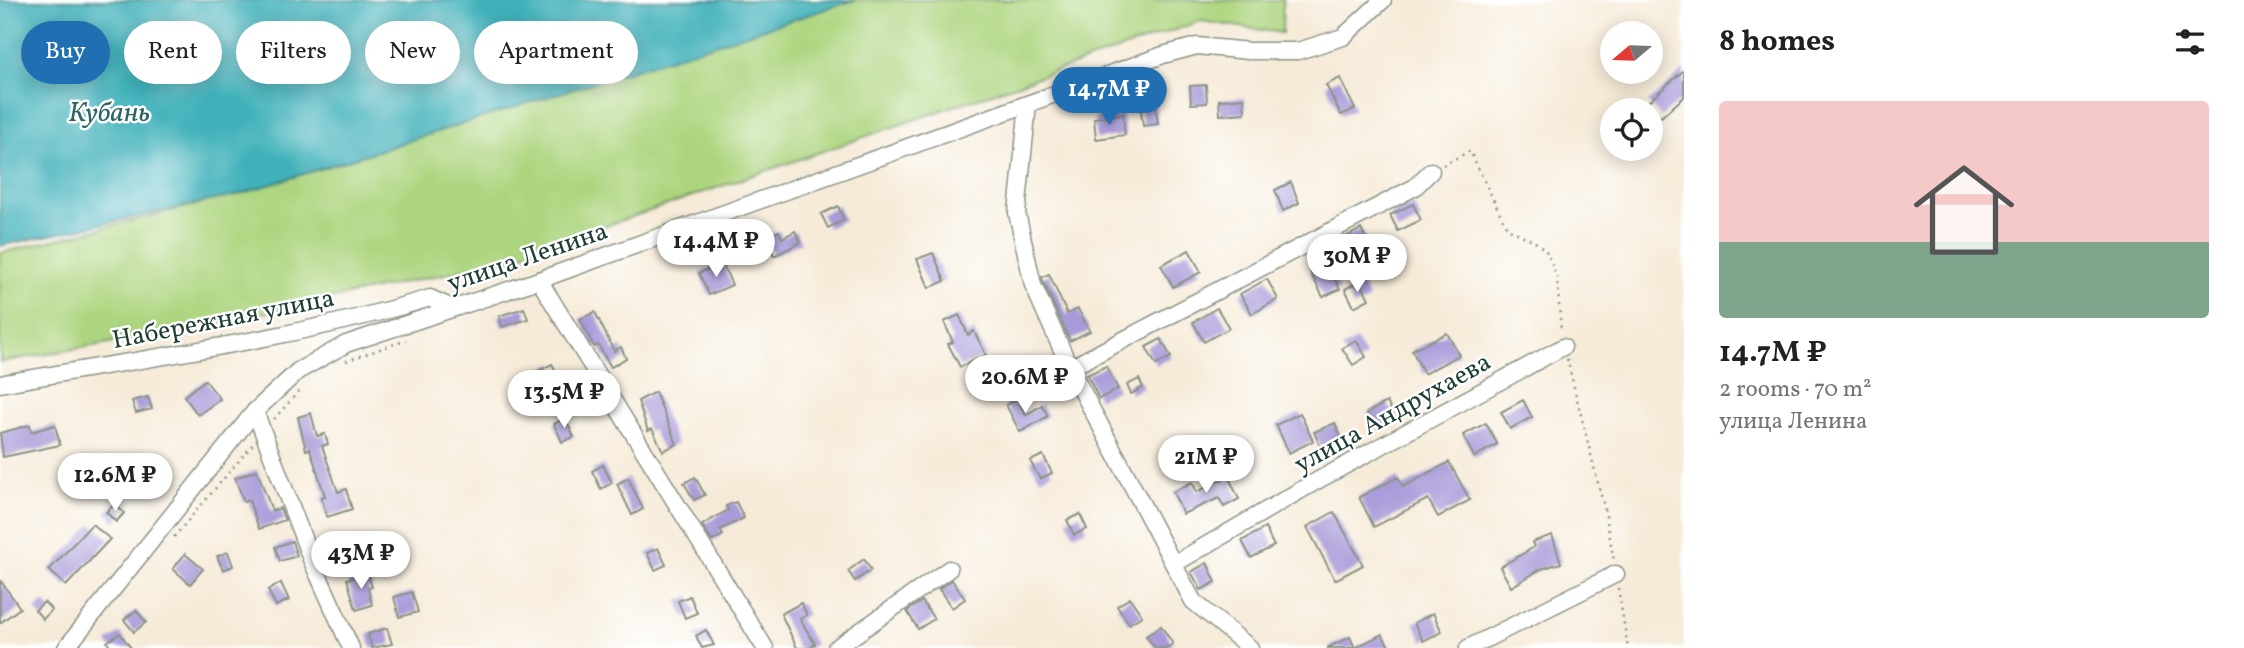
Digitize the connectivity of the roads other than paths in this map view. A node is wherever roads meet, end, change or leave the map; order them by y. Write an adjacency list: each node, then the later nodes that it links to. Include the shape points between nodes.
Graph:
1 (1383, 0): 2 (street, улица Ленина, via 1343,37 1298,51 1197,46)
2 (1028, 104): 4 (street, улица Ленина); 7 (street, via 1017,213 1033,285)
3 (1430, 171): 7 (street, via 1415,187)
4 (539, 279): 5 (street, улица Ленина); 15 (street)
5 (452, 308): 8 (street, Набережная улица, via 430,298 274,335); 9 (street, улица Ленина, via 346,344 298,371)
6 (1563, 347): 10 (street, улица Андрухаева)
7 (1070, 368): 10 (street)
8 (0, 384)
9 (255, 411): 13 (street, улица Ленина); 14 (street, via 311,559)
10 (1174, 564): 17 (street, via 1193,601)
11 (949, 569): 16 (street)
12 (1616, 574): 18 (street)
13 (65, 648)
14 (351, 648)
15 (765, 648)
16 (836, 648)
17 (1250, 648)
18 (1468, 648)

